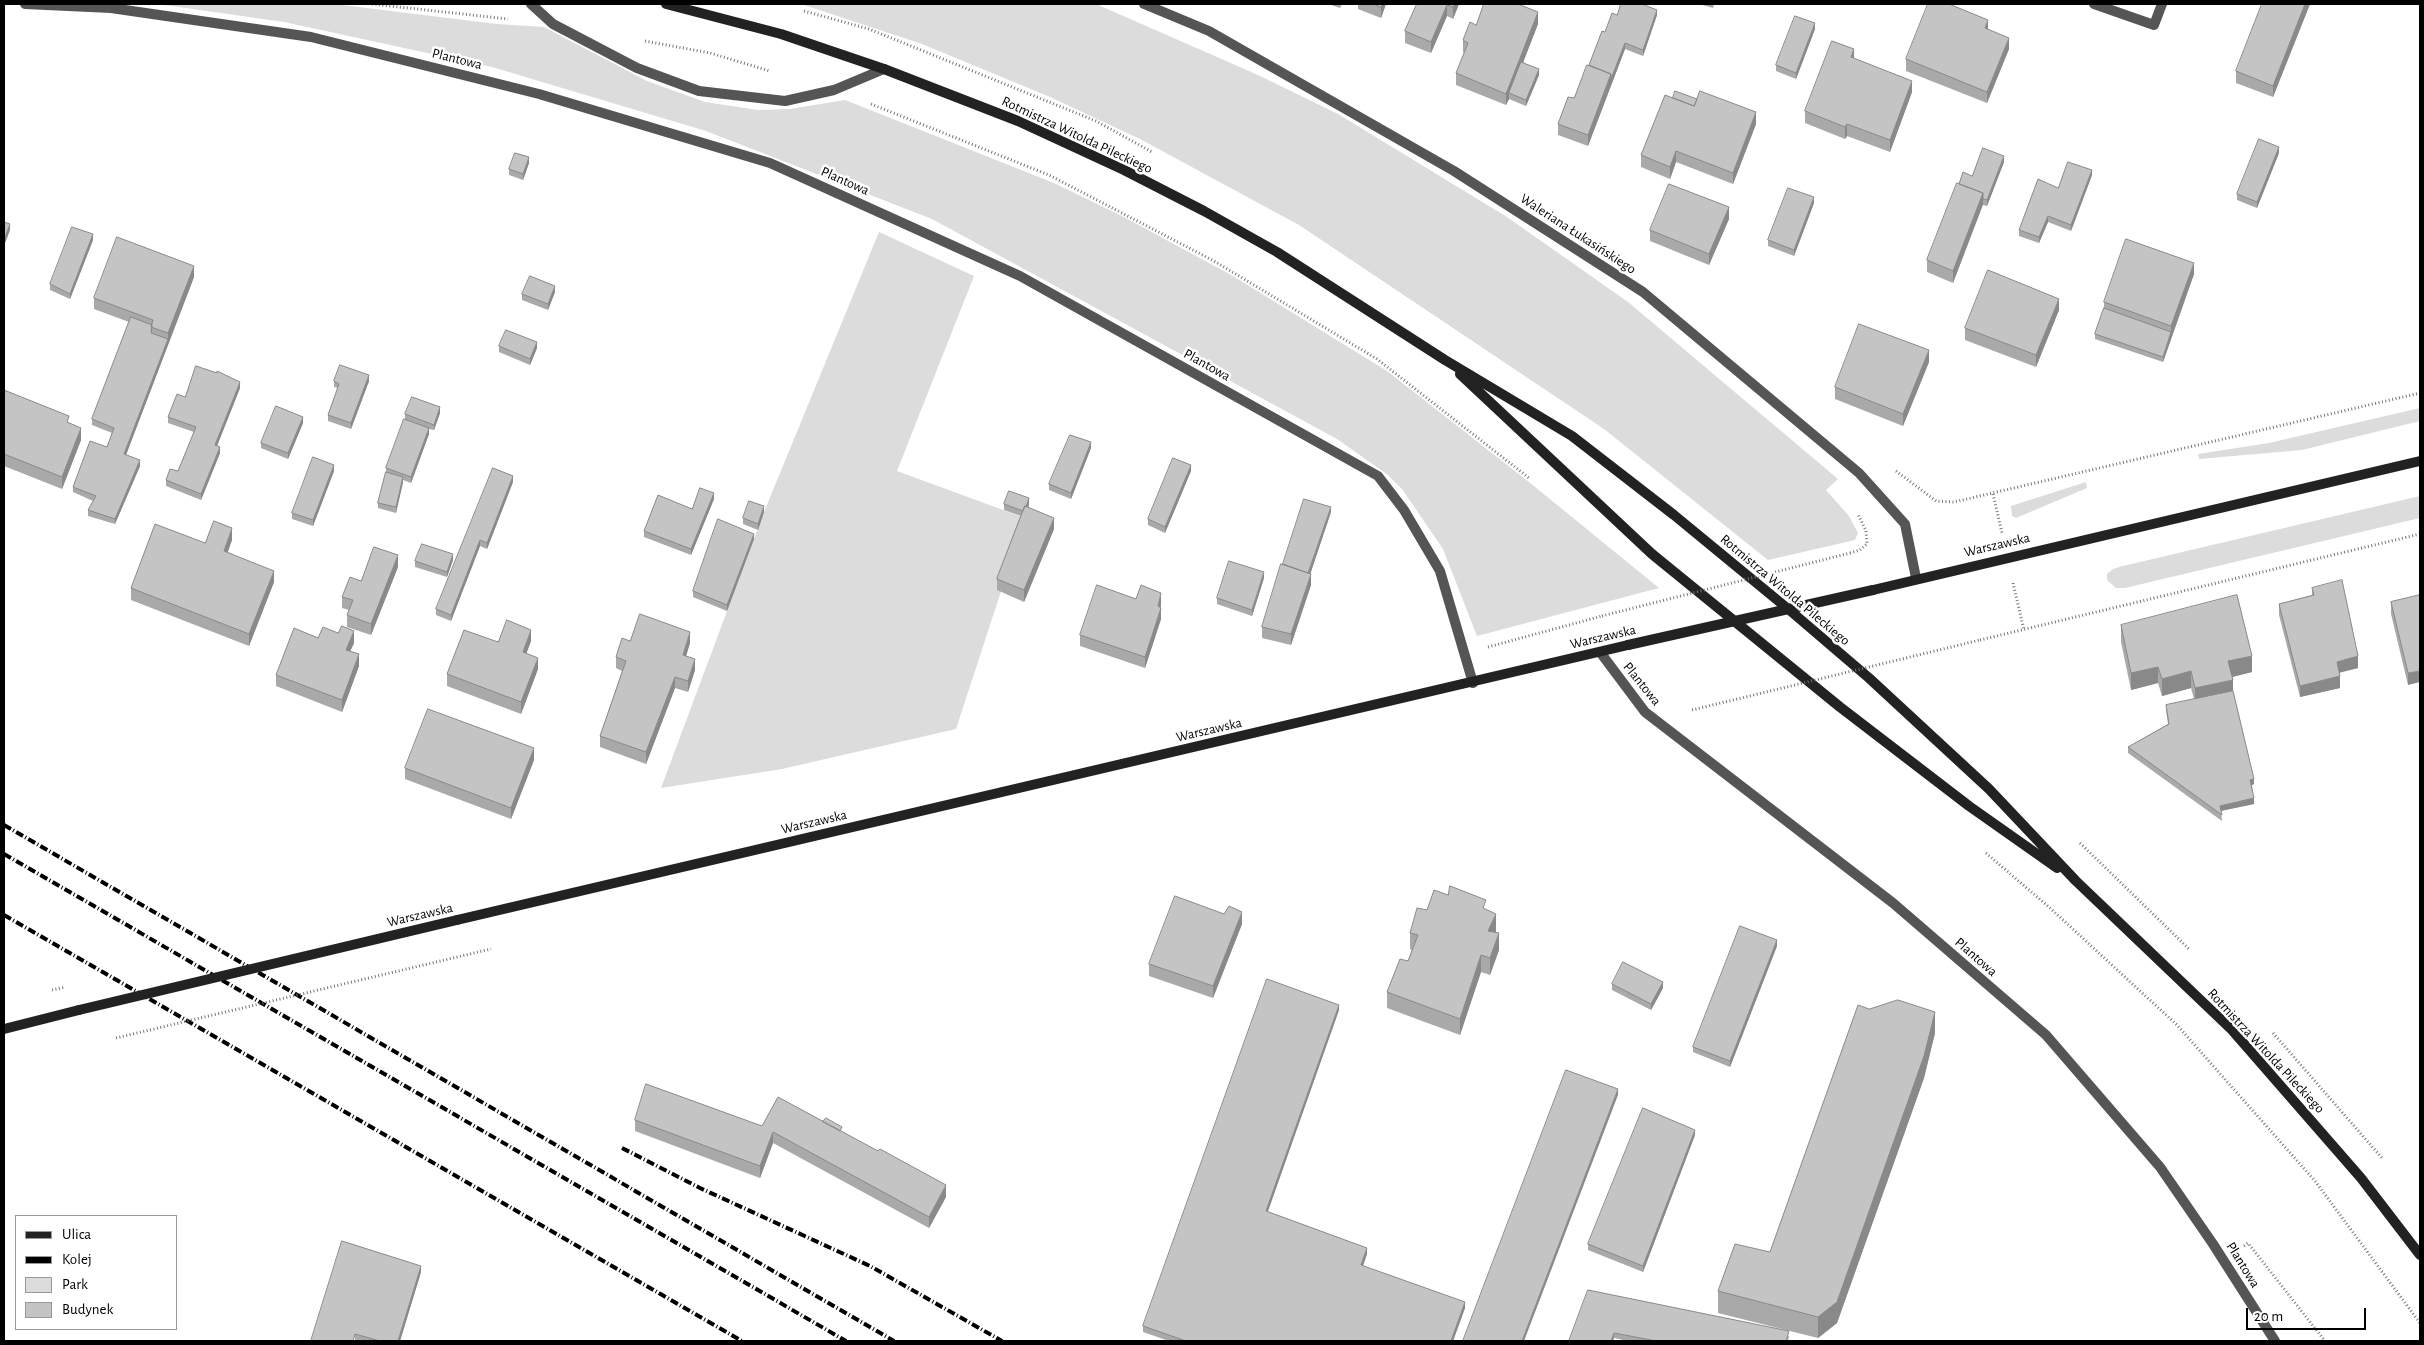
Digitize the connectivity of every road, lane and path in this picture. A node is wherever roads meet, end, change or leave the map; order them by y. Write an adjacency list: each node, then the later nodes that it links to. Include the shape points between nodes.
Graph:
1 (25, 4): 28 (street, Plantowa, via 111,8 311,36 539,94 770,163 984,259 1378,476 1404,510 1440,571)
2 (372, 4): 8 (path)
3 (531, 4): 8 (street)
4 (666, 4): 10 (main road, Rotmistrza Witolda Pileckiego, via 781,34)
5 (1144, 4): 22 (street, Waleriana Łukasińskiego, via 1209,31 1454,171 1643,292 1859,473 1905,524)
6 (2094, 4): 7 (street, via 2154,25)
7 (2162, 4)
8 (553, 24): 12 (street, via 637,68 699,91 786,101)
9 (636, 39): 11 (path, via 710,53)
10 (884, 69): 12 (street); 13 (main road, Rotmistrza Witolda Pileckiego, via 1018,122 1204,211 1277,252)
11 (777, 73)
12 (834, 90): 17 (path, via 1049,175 1214,261 1377,359)
13 (1445, 360): 34 (main road, Rotmistrza Witolda Pileckiego, via 1652,554 1840,707 1970,806); 34 (main road, Rotmistrza Witolda Pileckiego, via 1572,436 1793,613 1989,788)
14 (2420, 392): 18 (path)
15 (2420, 461): 22 (main road, Warszawska)
16 (1892, 468): 18 (path, via 1936,501 1954,502)
17 (1533, 481)
18 (1993, 494): 20 (path)
19 (1855, 510): 28 (path, bridge, via 1866,531 1867,544 1860,550)
20 (2000, 525)
21 (2420, 534): 26 (path)
22 (1916, 578): 27 (main road, Warszawska, bridge)
23 (2014, 589): 26 (path)
24 (1672, 591): 25 (path)
25 (1688, 604)
26 (2024, 630): 32 (path, bridge)
27 (1600, 652): 29 (main road, Warszawska); 39 (street, Plantowa, via 1645,712 1893,903 2046,1035 2160,1167)
28 (1464, 654): 29 (street, Plantowa)
29 (1473, 683): 36 (main road, Warszawska, bridge)
30 (1787, 684): 31 (path)
31 (1795, 690)
32 (1692, 710)
33 (1982, 850): 40 (path, via 2177,1025 2315,1181)
34 (2076, 881): 38 (main road, Rotmistrza Witolda Pileckiego, via 2232,1030 2361,1178)
35 (491, 949): 37 (path, bridge)
36 (4, 1029)
37 (116, 1038)
38 (2420, 1255)
39 (2223, 1259): 41 (street, Plantowa); 42 (path, via 2248,1243)
40 (2420, 1323)
41 (2275, 1341)
42 (2325, 1341)

